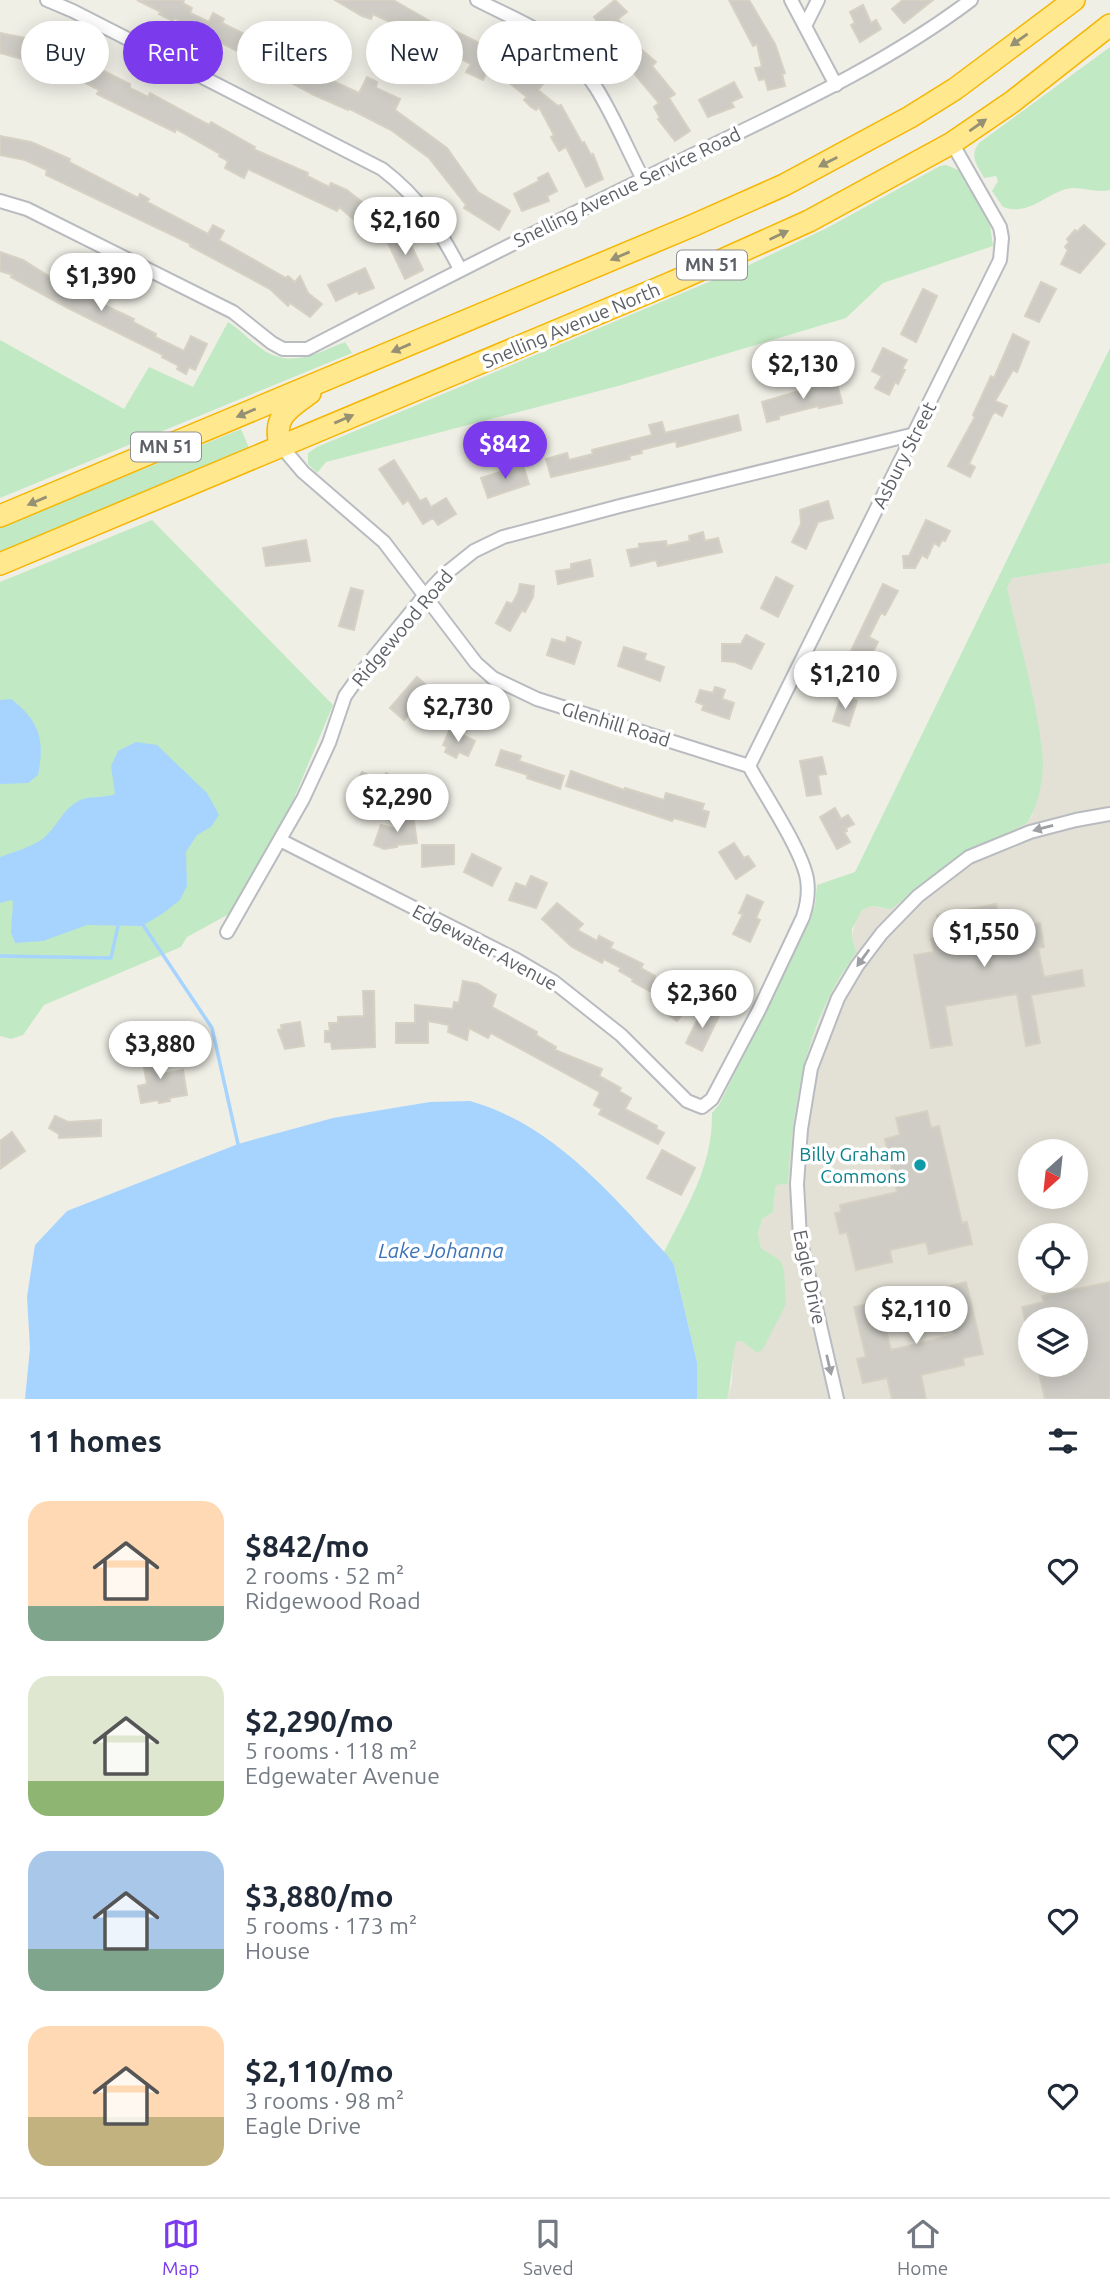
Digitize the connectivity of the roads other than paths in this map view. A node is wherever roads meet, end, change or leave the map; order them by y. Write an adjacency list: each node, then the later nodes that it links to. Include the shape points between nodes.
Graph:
1 (47, 0): 13 (street, via 382,169 431,218)
2 (477, 0): 11 (street, via 535,29 582,68)
3 (791, 0): 8 (street)
4 (818, 0): 8 (street)
5 (971, 0): 9 (street, Snelling Avenue Service Road)
6 (1074, 0): 14 (highway, MN 51, one-way to 14, via 955,89 795,179)
7 (1110, 25): 10 (highway, Snelling Avenue North / MN 51, one-way to 7)
8 (805, 26): 9 (street)
9 (836, 85): 11 (street, Snelling Avenue Service Road)
10 (953, 144): 15 (street, Asbury Street, via 1000,227 1002,248 996,271); 16 (highway, Snelling Avenue North / MN 51, one-way to 10, via 741,253)
11 (643, 179): 13 (street, Snelling Avenue Service Road)
12 (0, 201): 13 (street, Snelling Avenue Service Road, via 27,209 233,312 283,349 307,349)
13 (460, 269)
14 (332, 377): 16 (highway, via 291,406 278,422); 17 (highway, MN 51, one-way to 17)
15 (915, 433): 19 (street, Ridgewood Road, via 503,537 474,551); 20 (street, Asbury Street)
16 (281, 446): 18 (highway, Snelling Avenue North / MN 51); 19 (street, Glenhill Road, via 303,472 384,542)
17 (0, 516)
18 (0, 564)
19 (425, 595): 20 (street, Glenhill Road, via 475,663 515,690); 22 (street, Ridgewood Road, via 345,696 321,760)
20 (749, 766): 22 (street, Edgewater Avenue, via 799,856 808,891 803,917 759,1010 712,1100 702,1107 687,1101 621,1035 554,982)
21 (1110, 814): 24 (street, Eagle Drive, one-way to 24, via 1030,832 969,857 918,896 882,933 838,998 811,1068 797,1184 800,1238)
22 (280, 840): 23 (street, Ridgewood Road)
23 (228, 932)
24 (837, 1399)

